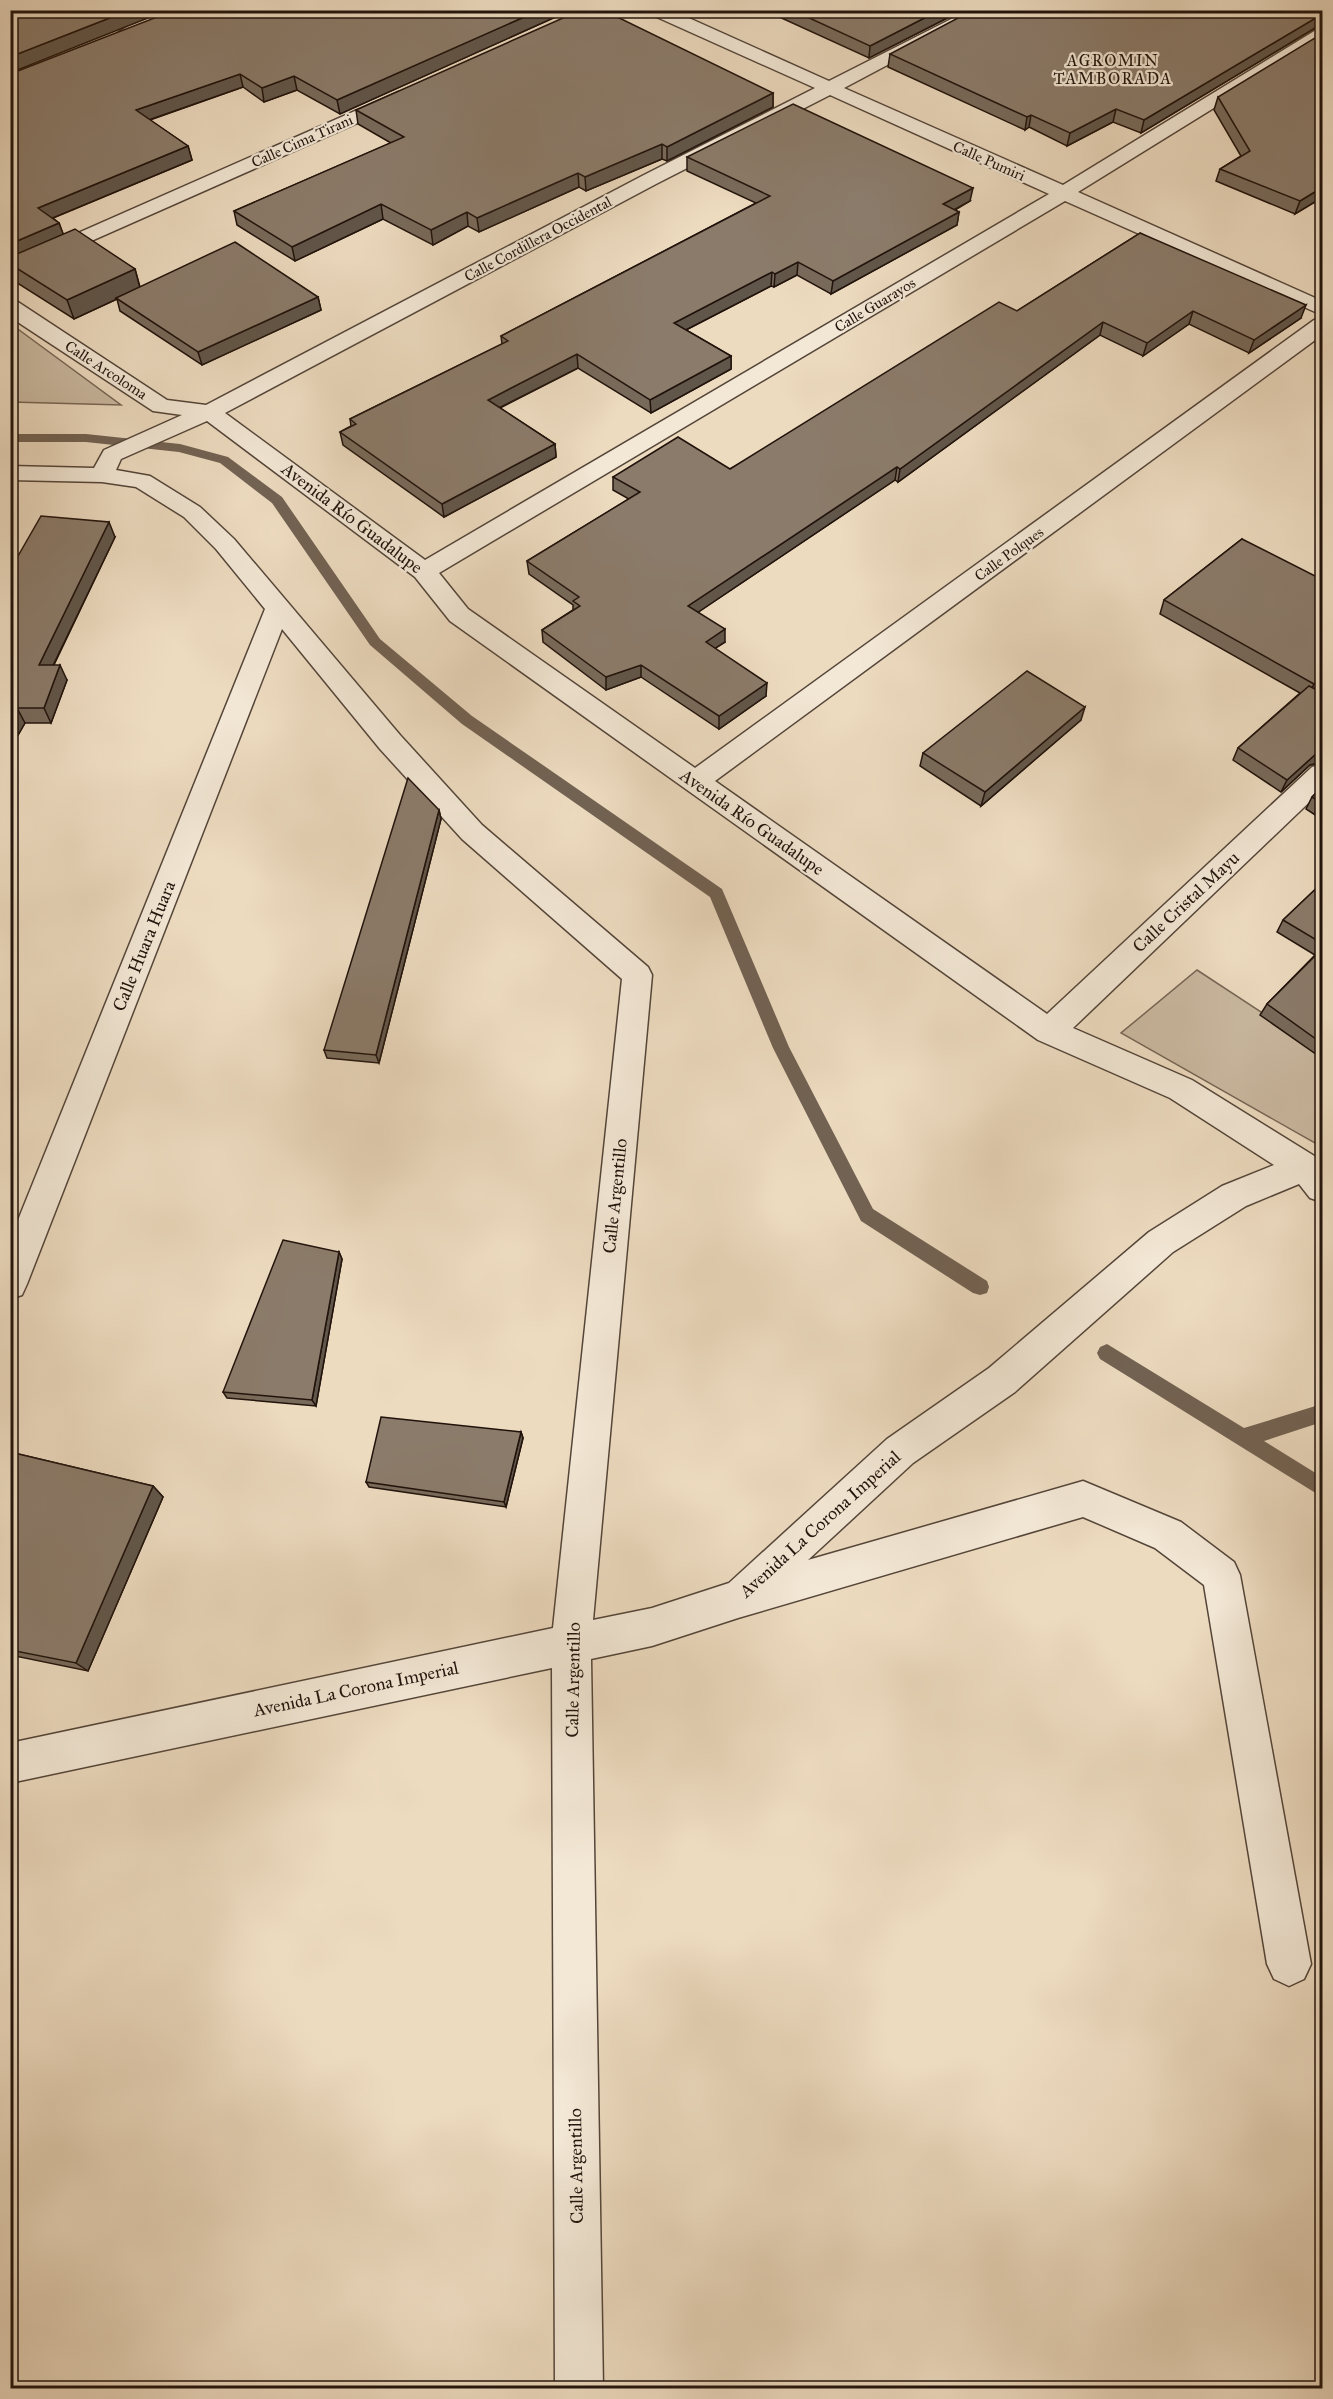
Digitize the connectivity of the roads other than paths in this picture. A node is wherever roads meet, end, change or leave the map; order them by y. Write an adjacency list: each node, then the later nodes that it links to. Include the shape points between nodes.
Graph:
1 (656, 10): 6 (street, Calle Pumiri)
2 (983, 10): 6 (street, Calle Cordillera Occidental)
3 (172, 13): 5 (street)
4 (1323, 34): 8 (street, Calle Guarayos)
5 (104, 45)
6 (830, 89): 8 (street, Calle Pumiri); 13 (street, Calle Cordillera Occidental)
7 (410, 93): 9 (street, Calle Cima Tirani)
8 (1062, 194): 11 (street, Calle Pumiri); 16 (street, Calle Guarayos)
9 (10, 272)
10 (10, 307): 13 (street, Calle Arcoloma, via 161,406)
11 (1323, 309)
12 (1323, 325): 19 (street, Calle Polques)
13 (209, 412): 14 (street, Calle Cordillera Occidental, via 160,433); 16 (street, Avenida Río Guadalupe)
14 (107, 465): 15 (street); 17 (street, via 192,512 225,544)
15 (10, 473)
16 (424, 571): 19 (street, Avenida Río Guadalupe, via 459,615)
17 (278, 608): 22 (street, Calle Huara Huara); 24 (street, Calle Argentillo, via 390,742 472,832 637,975)
18 (1323, 774): 20 (street, Calle Cristal Mayu)
19 (695, 782): 20 (street, Avenida Río Guadalupe)
20 (1049, 1031): 21 (street, Avenida Río Guadalupe, via 1181,1089)
21 (1313, 1178): 23 (street, Avenida La Corona Imperial, via 1234,1196 1161,1242 1002,1380 900,1451)
22 (10, 1284)
23 (738, 1599): 24 (street, Avenida La Corona Imperial, via 652,1627); 26 (street, via 1083,1499 1168,1535 1221,1575)
24 (571, 1644): 25 (street, Avenida La Corona Imperial); 27 (street, Calle Argentillo)
25 (10, 1763)
26 (1289, 1964)
27 (579, 2388)

